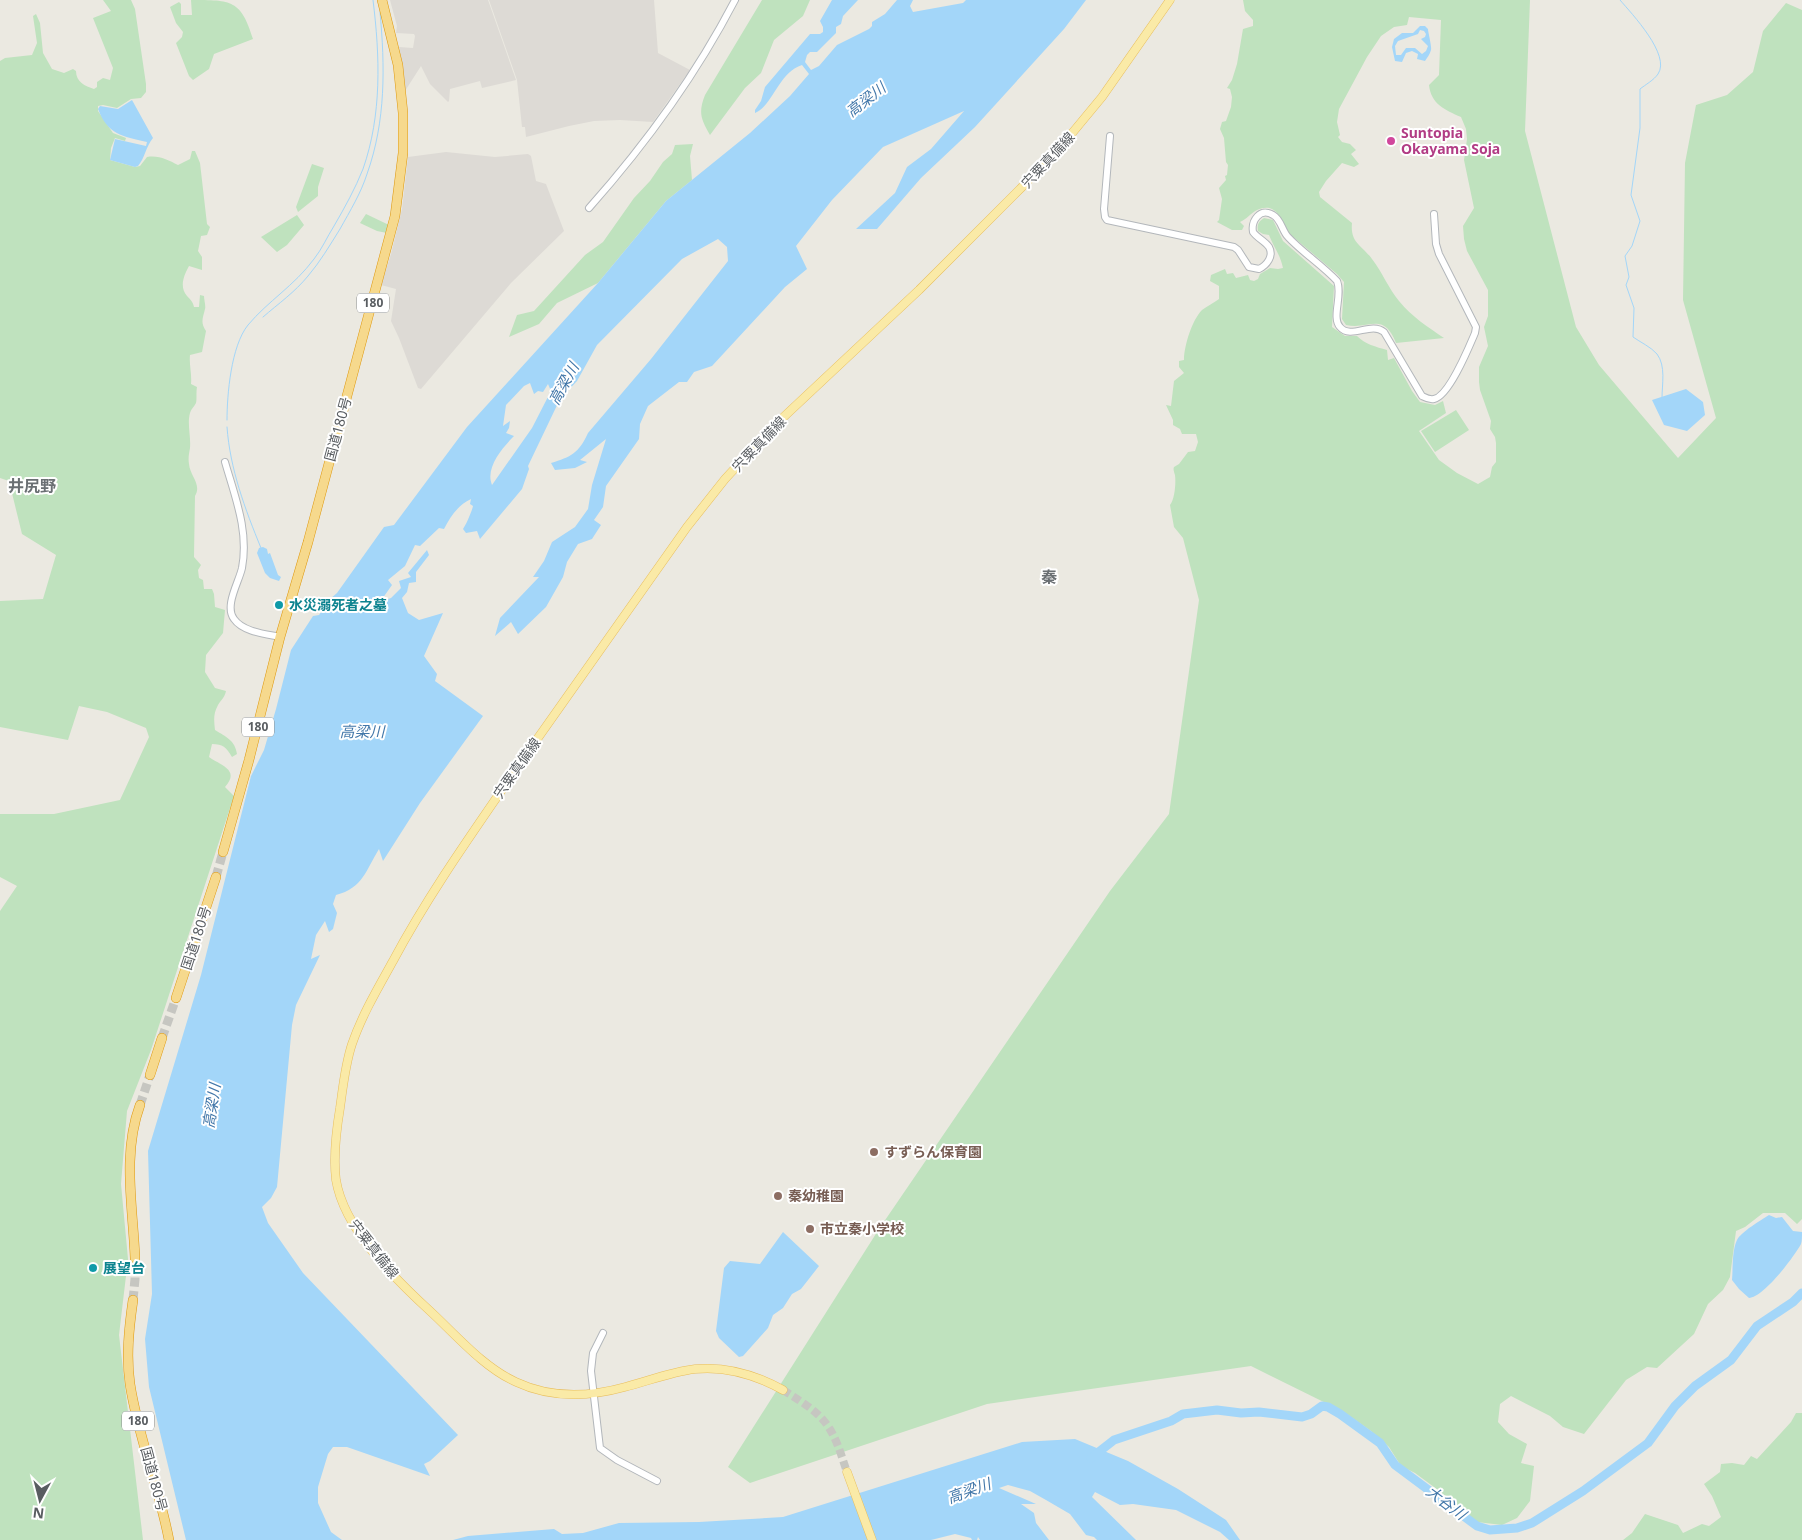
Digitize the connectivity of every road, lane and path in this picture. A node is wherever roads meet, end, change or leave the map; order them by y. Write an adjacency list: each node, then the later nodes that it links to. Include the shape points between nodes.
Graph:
1 (382, 0): 8 (highway, 国道180号 / 180, via 398,65 403,113 403,154 397,206)
2 (735, 0): 5 (street, via 657,125)
3 (1170, 0): 19 (main road, 宍粟真備線, via 1102,97 1073,132 919,290 774,426 687,527 447,869 404,941 359,1027 347,1063 335,1146 339,1193 356,1230 411,1294 499,1372 532,1388 567,1394)
4 (1110, 136): 6 (street, via 1104,210 1107,220 1234,247 1249,267 1259,269 1268,262 1270,252 1253,232 1252,224 1259,214 1273,214 1285,235 1337,281 1339,325 1350,332 1376,328 1384,332 1422,396 1430,399 1446,388 1476,333 1476,327 1439,254)
5 (589, 208)
6 (1434, 214)
7 (225, 462): 8 (street, via 239,510 244,543 231,613 240,625)
8 (280, 638): 9 (highway, 国道180号 / 180)
9 (223, 852)
10 (215, 879): 11 (highway, 国道180号)
11 (176, 998)
12 (162, 1038): 13 (highway)
13 (150, 1075)
14 (140, 1105): 15 (highway, via 132,1131 129,1164)
15 (135, 1258)
16 (133, 1300): 22 (highway, 国道180号 / 180, via 128,1330 130,1383)
17 (603, 1333): 19 (street, via 591,1362)
18 (783, 1390): 19 (main road, 宍粟真備線, via 742,1373 710,1368 679,1372)
19 (594, 1394): 21 (street, via 600,1448)
20 (847, 1472): 23 (main road)
21 (657, 1481)
22 (168, 1540)
23 (872, 1540)

